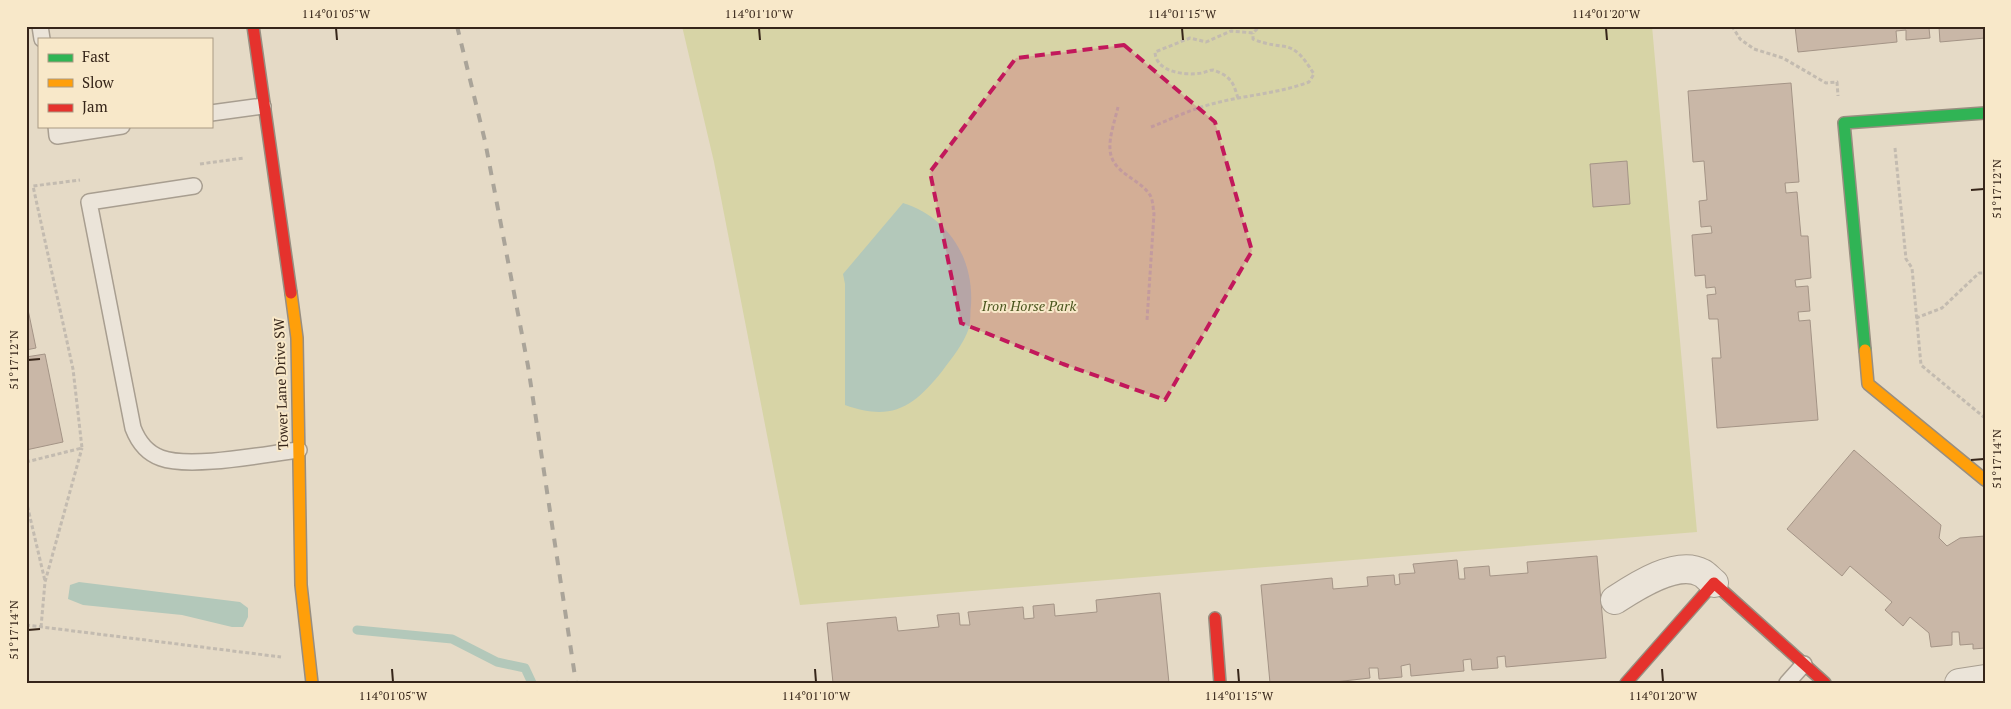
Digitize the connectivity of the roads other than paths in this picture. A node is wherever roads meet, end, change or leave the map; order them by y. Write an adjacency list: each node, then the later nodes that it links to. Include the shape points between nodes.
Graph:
1 (253, 26): 2 (street, Tower Lane Drive SW)
2 (263, 106): 4 (lane); 8 (street, Tower Lane Drive SW, via 297,338)
3 (1985, 112): 9 (street, via 1844,123 1868,384)
4 (212, 113)
5 (56, 128): 6 (lane, via 57,136)
6 (109, 128)
7 (194, 186): 8 (lane, via 89,202 133,428 139,442 160,458 185,463)
8 (299, 450): 15 (street, Tower Lane Drive SW, via 301,585)
9 (1985, 480)
10 (1714, 583): 11 (street, via 1701,572 1683,570 1642,581); 13 (street); 17 (street)
11 (1615, 600)
12 (1215, 618): 16 (street)
13 (1804, 664): 18 (lane); 19 (street)
14 (1985, 679): 20 (street)
15 (312, 683)
16 (1220, 683)
17 (1626, 683)
18 (1788, 683)
19 (1825, 683)
20 (1959, 683)

